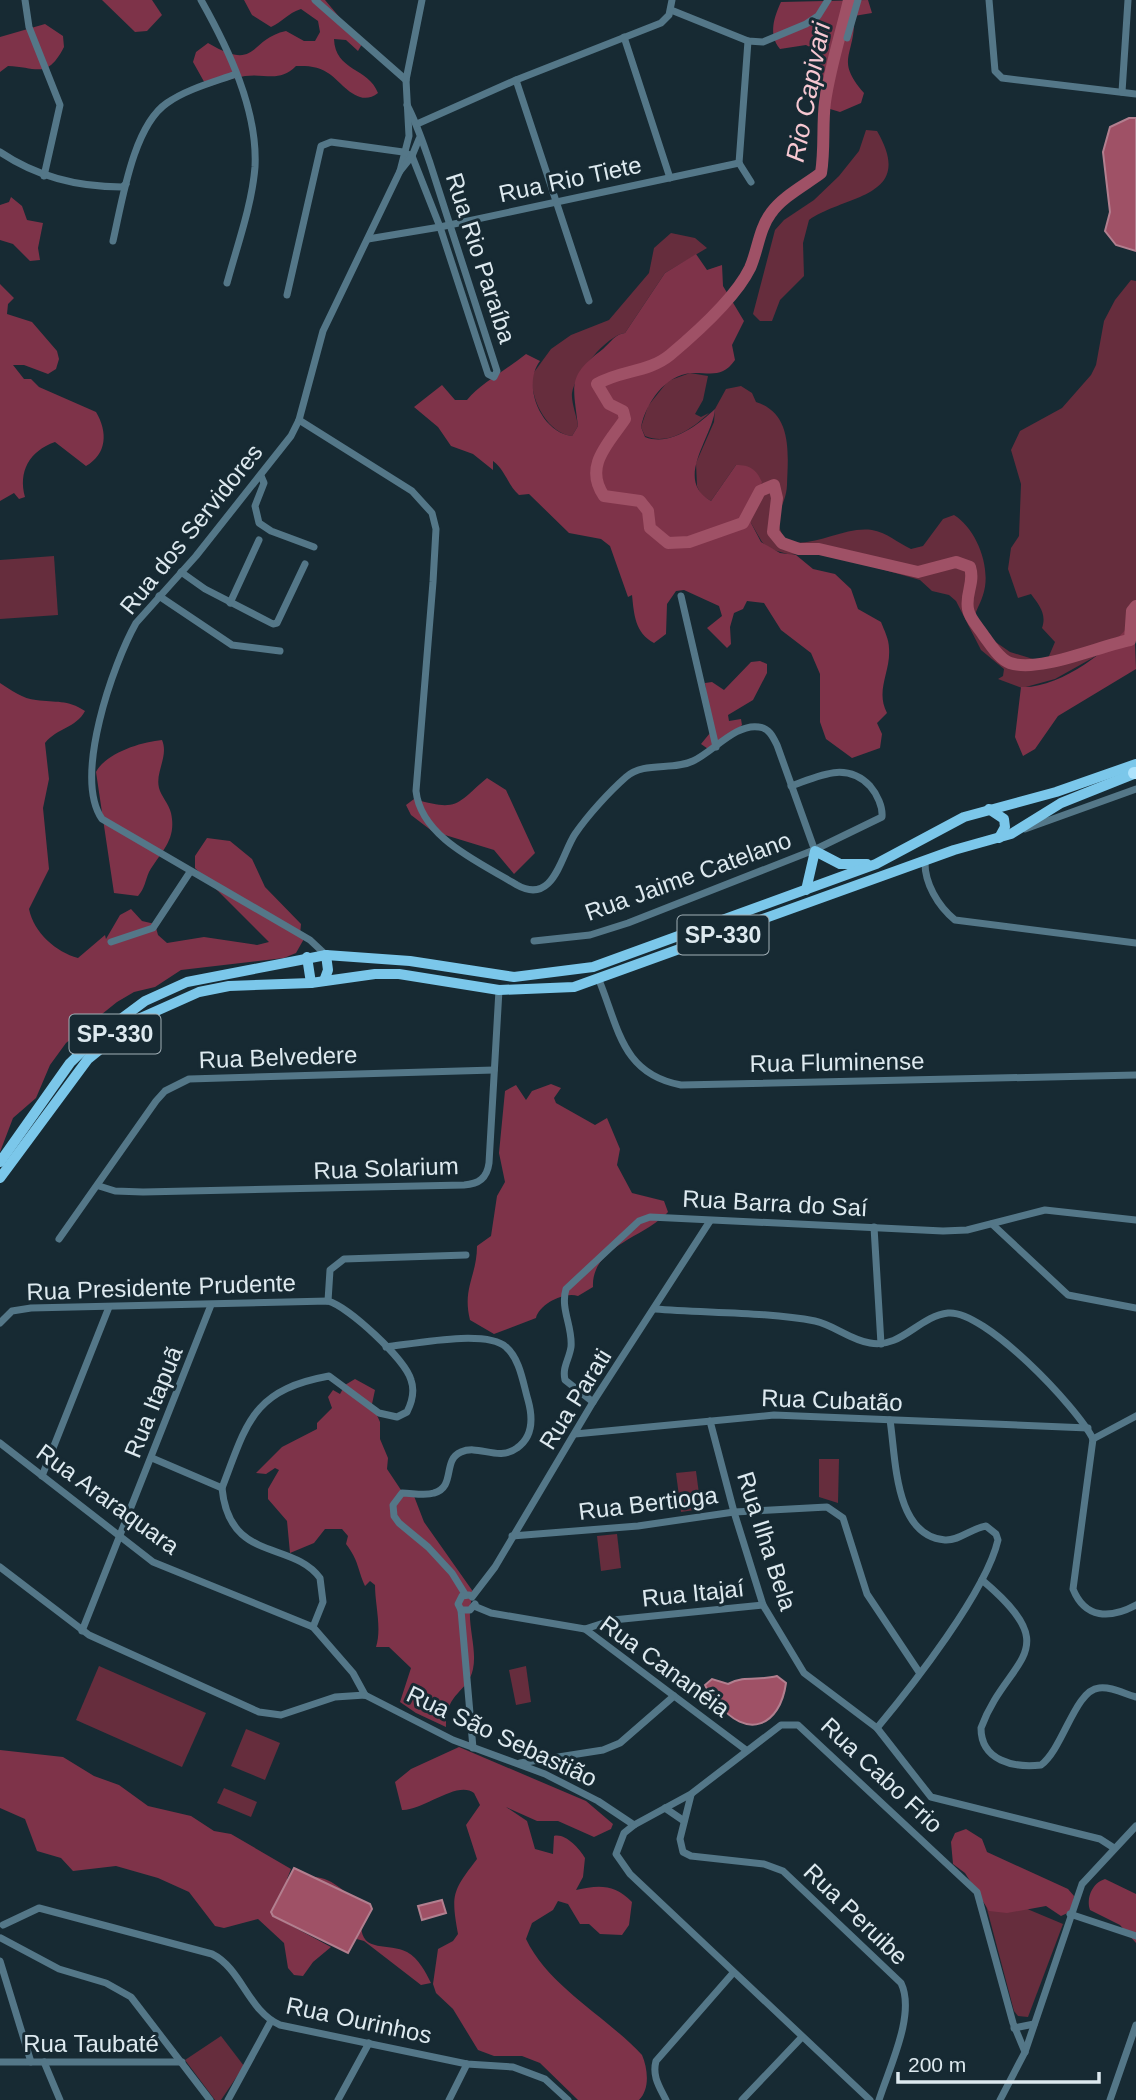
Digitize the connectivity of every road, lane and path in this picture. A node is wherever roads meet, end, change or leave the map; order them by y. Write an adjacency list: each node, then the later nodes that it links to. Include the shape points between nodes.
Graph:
1 (25, 0): 28 (street, via 29,27 60,104)
2 (201, 0): 14 (street, via 231,54)
3 (315, 0): 16 (street)
4 (422, 0): 16 (street)
5 (673, 0): 10 (street)
6 (828, 0): 13 (street, via 806,24 763,42)
7 (858, 0): 12 (street)
8 (989, 0): 17 (street, via 995,71 1002,78)
9 (1128, 0): 17 (street)
10 (671, 9): 11 (street, via 661,23); 13 (street)
11 (624, 37): 15 (street); 29 (street)
12 (847, 38)
13 (748, 41): 26 (street)
14 (236, 74): 31 (street, via 180,95 158,110 141,137); 37 (street, via 252,133 255,169)
15 (516, 79): 20 (street); 32 (street)
16 (406, 80): 19 (street)
17 (1122, 92): 18 (street)
18 (1136, 94)
19 (407, 105): 20 (street); 21 (street)
20 (417, 124): 22 (street, Rua Rio Paraíba)
21 (409, 136): 22 (street); 24 (street, Rua dos Servidores)
22 (419, 139): 25 (street, Rua dos Servidores); 33 (street, Rua Rio Paraíba)
23 (0, 152): 28 (street)
24 (403, 152): 25 (street); 27 (street, Rua dos Servidores); 38 (street, via 331,142 321,146)
25 (412, 156): 27 (street, Rua dos Servidores); 34 (street, Rua Rio Paraíba)
26 (739, 163): 29 (street, Rua Rio Tiete); 30 (street)
27 (400, 171): 35 (street, Rua dos Servidores)
28 (44, 176): 31 (street, via 106,187)
29 (670, 178): 32 (street, Rua Rio Tiete)
30 (751, 182)
31 (127, 184): 36 (street)
32 (558, 202): 33 (street, Rua Rio Tiete); 39 (street)
33 (449, 225): 34 (street, Rua Rio Tiete); 34 (street, Rua Rio Paraíba, via 497,371 494,377 488,374)
34 (440, 227): 35 (street, Rua Rio Tiete)
35 (368, 239): 40 (street, Rua dos Servidores, via 323,331)
36 (113, 241)
37 (227, 283)
38 (287, 295)
39 (589, 301)
40 (299, 420): 41 (street, Rua dos Servidores); 50 (street, via 412,491 432,513 436,528 433,582 416,791 420,812 432,828 530,891 557,877 575,835 628,776 643,769 686,764)
41 (261, 476): 43 (street, via 264,483 255,506 259,523); 45 (street, Rua dos Servidores)
42 (259, 540): 48 (street)
43 (314, 547)
44 (304, 564): 48 (street, via 277,623)
45 (181, 572): 46 (street, Rua dos Servidores); 48 (street)
46 (159, 596): 49 (street, via 232,645); 60 (street, Rua dos Servidores, via 136,623 107,694 94,748 95,797 98,814 106,823)
47 (681, 596): 50 (street)
48 (230, 603)
49 (280, 651)
50 (716, 747): 52 (street, via 743,729 764,728 777,745)
51 (1135, 771): 54 (main road, SP-330); 55 (main road, SP-330, via 1061,803)
52 (791, 786): 57 (street); 57 (street, Rua Jaime Catelano, via 836,771 848,772 865,781 881,805 882,817 877,822)
53 (1136, 789): 55 (street)
54 (989, 809): 56 (main road, via 1004,819); 59 (main road, SP-330, via 955,821)
55 (1012, 834): 56 (main road, SP-330)
56 (999, 838): 58 (main road, SP-330)
57 (814, 851): 59 (main road, via 840,864); 61 (main road); 63 (street, Rua Jaime Catelano, via 628,923 590,935)
58 (925, 860): 65 (street, via 937,899 955,920); 68 (main road, SP-330)
59 (876, 864): 61 (main road, SP-330)
60 (190, 872): 62 (street, Rua dos Servidores); 64 (street, via 153,928)
61 (806, 890): 66 (main road, SP-330, via 593,967 563,973 493,976 410,961)
62 (305, 939): 66 (street, Rua dos Servidores); 67 (street)
63 (534, 941)
64 (111, 943)
65 (1136, 943)
66 (326, 955): 67 (main road, SP-330); 69 (main road)
67 (307, 957): 70 (main road); 74 (main road, SP-330, via 187,982 126,1013 70,1063)
68 (599, 980): 71 (main road, SP-330, via 574,987); 73 (street, Rua Fluminense, via 639,1068 681,1085)
69 (324, 981): 70 (main road, SP-330); 71 (main road, SP-330, via 399,974)
70 (311, 983): 75 (main road, SP-330, via 215,988 166,1004 136,1020 75,1073)
71 (499, 990): 72 (street, Rua Solarium)
72 (494, 1070): 76 (street, Rua Belvedere, via 189,1079 156,1101); 76 (street, Rua Solarium, via 488,1171 474,1184 143,1192)
73 (1136, 1075)
74 (0, 1162)
75 (0, 1178)
76 (99, 1186): 81 (street, Rua Belvedere)
77 (1136, 1220): 79 (street, Rua Barra do Saí, via 1059,1209)
78 (710, 1221): 80 (street, Rua Barra do Saí); 87 (street, Rua Parati); 91 (street, Rua Barra do Saí, via 663,1217 639,1221 566,1289 564,1308 571,1344 563,1369 565,1380)
79 (992, 1224): 80 (street, Rua Barra do Saí, via 943,1231); 86 (street, via 1068,1295)
80 (874, 1227): 89 (street)
81 (59, 1239)
82 (466, 1255): 83 (street, via 344,1259 330,1270)
83 (328, 1301): 84 (street, Rua Presidente Prudente); 90 (street)
84 (211, 1305): 85 (street, Rua Presidente Prudente); 99 (street, Rua Itapuã)
85 (109, 1307): 88 (street, Rua Presidente Prudente, via 21,1309); 100 (street)
86 (1136, 1308)
87 (655, 1309): 89 (street, via 816,1321); 91 (street, Rua Parati)
88 (0, 1323)
89 (881, 1344): 95 (street, via 935,1316 960,1313 985,1326 1043,1377)
90 (386, 1347): 101 (street, via 408,1370 412,1382 407,1412 397,1417 379,1413 329,1376 285,1389 253,1415); 109 (street, via 488,1338 506,1346 520,1370 531,1419 519,1448 504,1454 459,1452 452,1459 442,1490 402,1493 393,1505 399,1523 428,1547)
91 (593, 1402): 96 (street, Rua Parati)
92 (1136, 1416): 97 (street)
93 (890, 1420): 94 (street, Rua Cubatão, via 774,1415); 95 (street, Rua Cubatão); 108 (street, via 910,1522 942,1539 983,1526 996,1534 997,1543)
94 (710, 1421): 96 (street, Rua Cubatão); 102 (street, Rua Ilha Bela)
95 (1088, 1428): 97 (street)
96 (575, 1434): 103 (street, Rua Parati)
97 (1093, 1439): 111 (street, via 1073,1589 1093,1613 1115,1615)
98 (0, 1443): 100 (street, Rua Araraquara)
99 (152, 1458): 101 (street); 105 (street, Rua Itapuã)
100 (42, 1476): 105 (street, Rua Araraquara)
101 (222, 1488): 114 (street, via 223,1501 246,1537 309,1567 320,1578 323,1602)
102 (734, 1512): 106 (street, Rua Bertioga, via 638,1527); 110 (street, Rua Ilha Bela); 117 (street, Rua Bertioga, via 811,1506 836,1511 847,1527 873,1606)
103 (522, 1520): 104 (street, Rua Parati); 106 (street)
104 (512, 1535): 106 (street, Rua Bertioga); 109 (street, Rua Parati, via 495,1567)
105 (121, 1536): 114 (street, Rua Araraquara, via 153,1562); 116 (street, Rua Itapuã)
106 (532, 1536)
107 (0, 1567): 116 (street)
108 (982, 1580): 117 (street); 120 (street, via 1023,1626 1028,1642 1024,1659 981,1728 990,1754 1006,1762 1041,1765 1057,1750 1090,1690 1102,1687)
109 (468, 1595): 112 (street); 113 (street, via 458,1601)
110 (763, 1605): 115 (street, Rua Itajaí, via 613,1620); 121 (street, Rua Ilha Bela, via 804,1673)
111 (1136, 1605)
112 (474, 1606): 113 (street); 115 (street, Rua Cananéia, via 491,1614)
113 (461, 1610): 122 (street)
114 (313, 1627): 118 (street, via 353,1673)
115 (585, 1629): 119 (street, Rua Cananéia)
116 (82, 1631): 118 (street, via 273,1716 335,1697)
117 (919, 1672): 121 (street)
118 (365, 1695): 122 (street, Rua São Sebastião)
119 (674, 1696): 123 (street, Rua Cananéia); 124 (street, via 620,1743)
120 (1136, 1697)
121 (877, 1728): 130 (street, Rua Ilha Bela, via 931,1797 1100,1839)
122 (473, 1748): 124 (street, Rua São Sebastião)
123 (746, 1750): 125 (street, Rua Cabo Frio); 141 (street, Rua Cabo Frio, via 780,1725 798,1726 971,1884 981,1903)
124 (518, 1764): 128 (street, Rua São Sebastião, via 598,1801)
125 (691, 1794): 126 (street, Rua Cabo Frio); 127 (street, Rua Peruibe)
126 (665, 1808): 127 (street); 128 (street, Rua Cabo Frio)
127 (684, 1821): 159 (street, Rua Peruibe, via 679,1844 683,1852 783,1871 901,1983 906,2016)
128 (634, 1825): 136 (street, via 617,1844 619,1861)
129 (1136, 1826): 130 (street)
130 (1114, 1848): 131 (street, via 1082,1884)
131 (1070, 1914): 133 (street); 139 (street)
132 (2, 1924): 134 (street, via 5,1932); 138 (street, Rua Ourinhos, via 39,1909 51,1910 212,1954 230,1967)
133 (1136, 1936)
134 (1, 1938): 148 (street, via 59,1969 120,1989 138,2004)
135 (0, 1961): 137 (street)
136 (733, 1973): 142 (street); 157 (street, via 656,2061 653,2071)
137 (4, 1992): 146 (street)
138 (271, 2021): 143 (street, Rua Ourinhos); 153 (street)
139 (1034, 2024): 141 (street); 144 (street)
140 (1136, 2025): 161 (street)
141 (1014, 2028): 144 (street, Rua Cabo Frio)
142 (802, 2037): 150 (street); 158 (street)
143 (369, 2043): 149 (street, Rua Ourinhos); 154 (street)
144 (1025, 2052): 160 (street)
145 (0, 2062): 146 (street, Rua Taubaté)
146 (31, 2062): 147 (street, Rua Taubaté)
147 (44, 2062): 148 (street, Rua Taubaté); 151 (street)
148 (182, 2062): 152 (street)
149 (467, 2064): 155 (street); 156 (street, Rua Ourinhos, via 534,2073)
150 (865, 2099)
151 (60, 2100)
152 (210, 2100)
153 (228, 2100)
154 (338, 2100)
155 (449, 2100)
156 (568, 2100)
157 (666, 2100)
158 (742, 2100)
159 (878, 2100)
160 (1000, 2100)
161 (1110, 2100)

